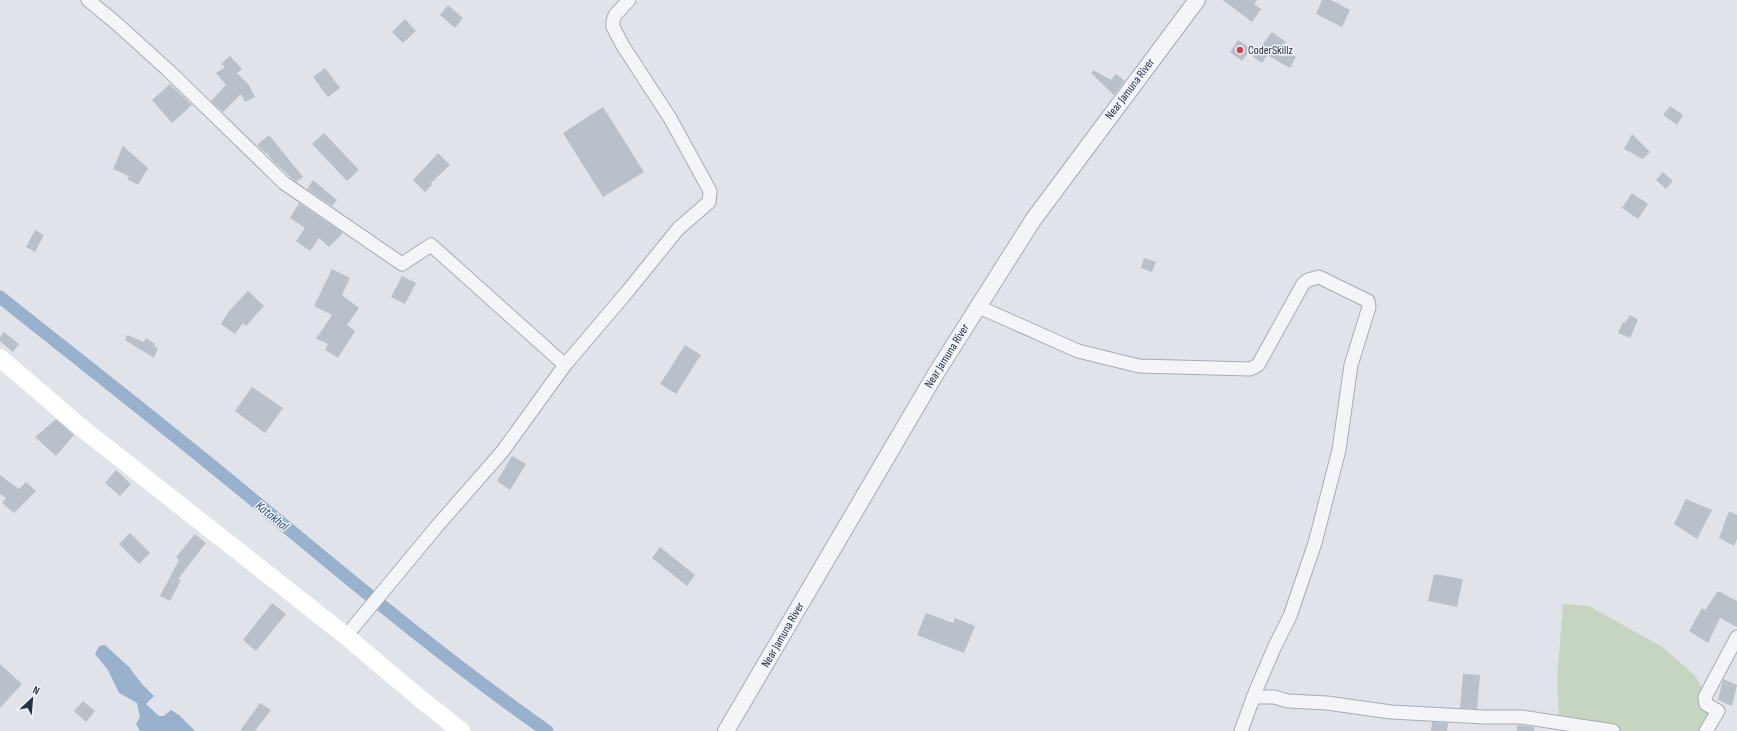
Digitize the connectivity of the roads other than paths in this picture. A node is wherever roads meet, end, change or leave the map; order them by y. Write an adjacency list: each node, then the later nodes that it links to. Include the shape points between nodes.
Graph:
1 (88, 0): 6 (street, via 169,71 284,183 402,264 431,245)
2 (629, 0): 6 (street, via 615,16 613,27 670,118 710,191 710,198 707,205 678,229)
3 (1197, 0): 4 (street, Near Jamuna River, via 1047,200)
4 (979, 307): 9 (street, via 1078,351 1139,366 1250,369 1258,364 1303,284 1308,280 1319,277 1368,301 1369,307 1351,365 1339,450 1315,543 1290,616); 11 (street, Near Jamuna River, via 935,375)
5 (0, 358): 7 (main road, via 83,429)
6 (565, 365): 7 (street, via 502,452 438,524)
7 (351, 630): 10 (main road, via 417,696)
8 (1737, 637): 14 (street, via 1705,697 1706,704 1718,711)
9 (1253, 697): 12 (street); 13 (street, via 1274,697 1288,701 1327,703 1391,712 1522,717)
10 (461, 731)
11 (726, 731)
12 (1241, 731)
13 (1614, 731)
14 (1706, 731)

